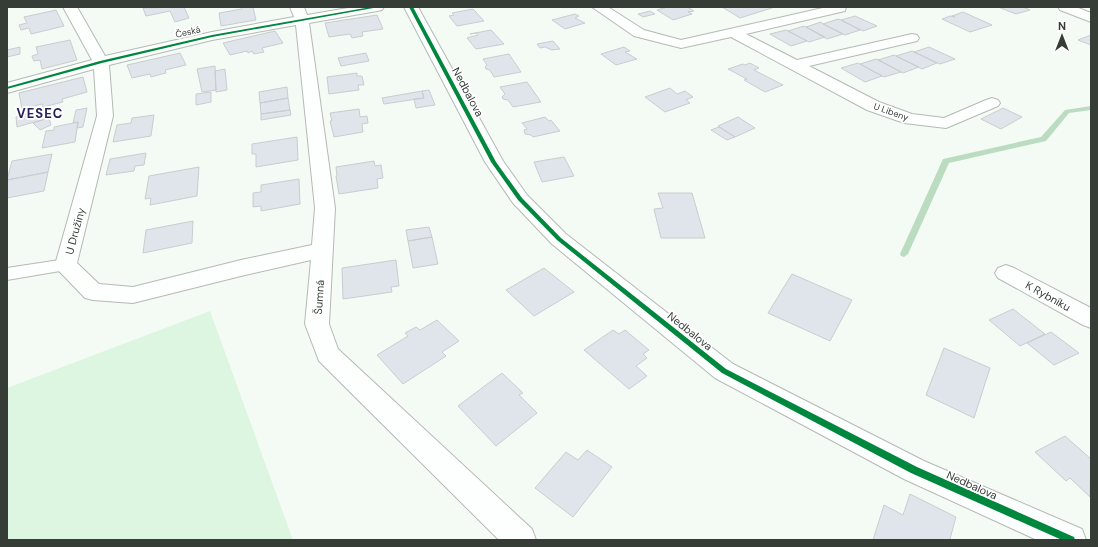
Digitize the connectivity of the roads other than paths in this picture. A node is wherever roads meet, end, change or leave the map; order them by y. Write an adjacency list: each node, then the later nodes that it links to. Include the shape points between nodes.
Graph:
1 (70, 7): 11 (street, U Družiny)
2 (376, 7): 7 (street, Česká)
3 (411, 7): 21 (street, Nedbalova, via 494,162 520,199 559,239 724,371 914,470)
4 (599, 7): 9 (street, via 639,33 681,44)
5 (1065, 7): 8 (street)
6 (840, 8): 9 (street)
7 (299, 14): 11 (street, Česká); 15 (street, Šumná, via 325,208)
8 (1091, 18)
9 (732, 32): 12 (street, U Libeny)
10 (912, 38): 12 (street)
11 (101, 62): 13 (street, Česká); 16 (street, U Družiny, via 105,116)
12 (794, 65): 14 (street, U Libeny, via 873,106 910,119 946,123)
13 (7, 88)
14 (992, 103)
15 (323, 250): 16 (street, U Družiny, via 134,295 93,292); 20 (street, Šumná, via 317,324 328,354)
16 (66, 265): 18 (lane)
17 (1006, 273): 19 (street, K Rybníku)
18 (7, 274)
19 (1091, 319)
20 (521, 540)
21 (1071, 540)

